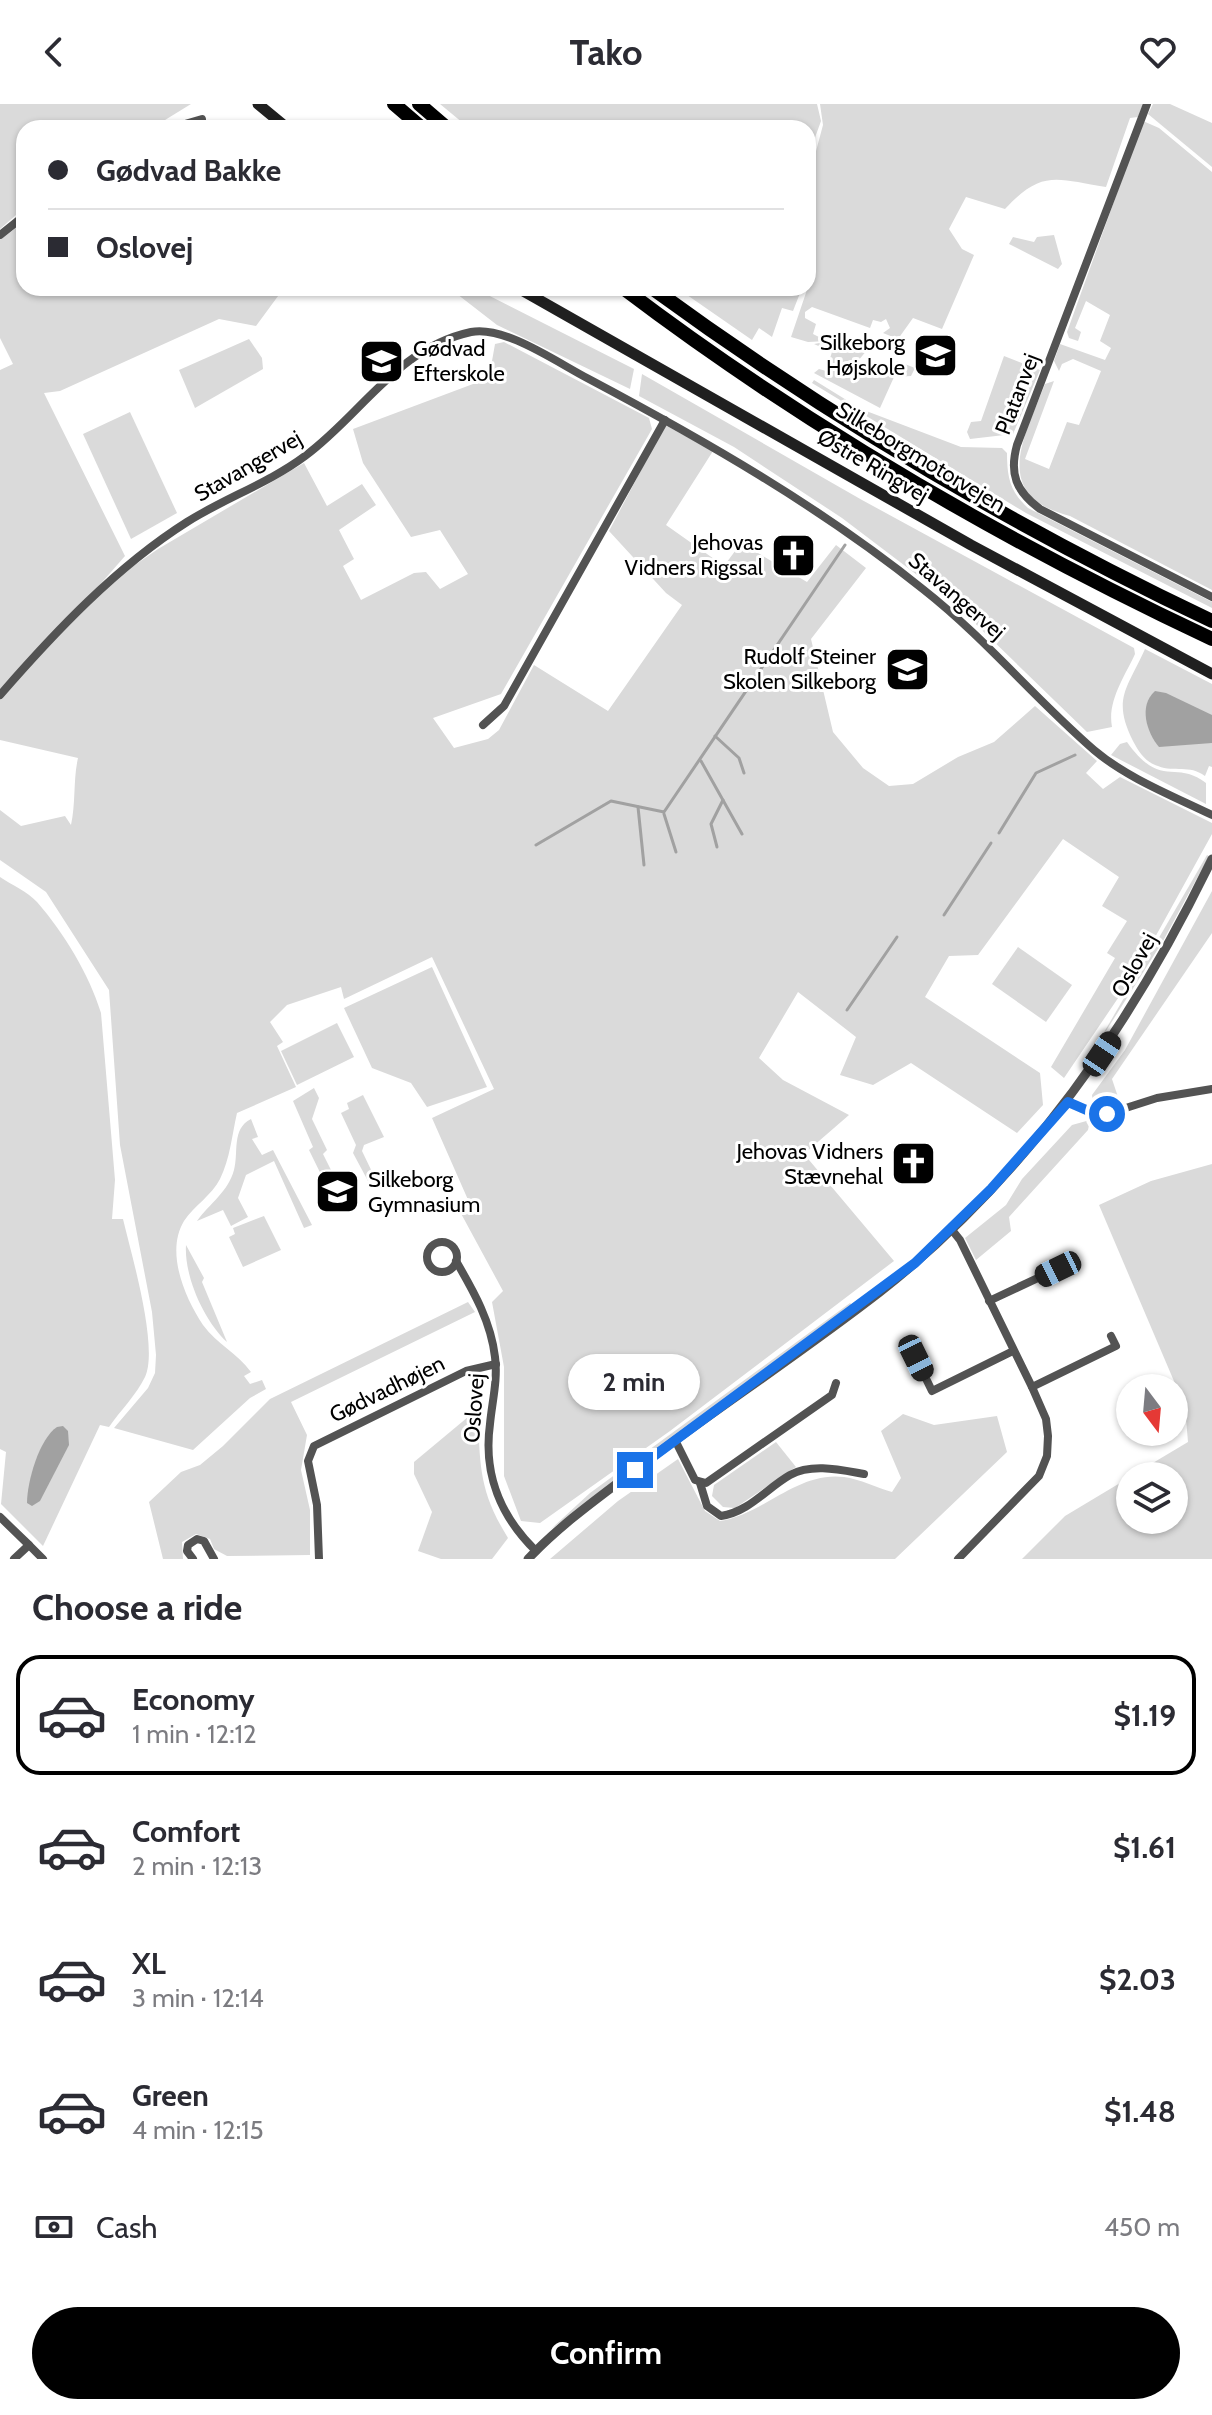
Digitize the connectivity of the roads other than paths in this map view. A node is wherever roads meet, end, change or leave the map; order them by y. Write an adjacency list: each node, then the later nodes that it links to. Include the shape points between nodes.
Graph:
1 (258, 104): 7 (main road)
2 (394, 104): 8 (highway)
3 (419, 104): 9 (highway)
4 (1147, 104): 16 (street, Platanvej, via 1017,445 1013,472 1019,489 1040,509)
5 (202, 119): 6 (street)
6 (199, 120)
7 (277, 120)
8 (413, 120)
9 (438, 120)
10 (16, 222): 11 (street)
11 (0, 235)
12 (532, 296): 19 (main road, Østre Ringvej, via 971,545)
13 (634, 296): 18 (highway, Silkeborgmotorvejen, via 929,490)
14 (663, 296): 17 (highway, Silkeborgmotorvejen, via 781,378 938,476)
15 (665, 420): 20 (street, Stavangervej, via 516,341 485,330 454,337 407,359 303,458 189,521 138,556); 21 (street, via 504,706); 22 (street, Stavangervej, via 868,546 970,627 1095,750)
16 (1212, 597)
17 (1212, 621)
18 (1212, 639)
19 (1212, 674)
20 (0, 695)
21 (483, 725)
22 (1212, 815)
23 (1212, 859): 25 (street, Oslovej)
24 (1212, 869): 25 (street, Oslovej)
25 (1197, 890): 27 (street, Oslovej, via 1125,1018)
26 (1212, 1089): 27 (street, via 1107,1114)
27 (1068, 1102): 28 (street, Oslovej)
28 (952, 1230): 31 (street); 38 (street, Oslovej, via 879,1293)
29 (456, 1261): 35 (street, Oslovej, via 483,1312)
30 (1074, 1261): 31 (street)
31 (989, 1301): 33 (street)
32 (1111, 1336): 37 (street, via 1116,1346)
33 (1013, 1351): 34 (street, via 932,1391); 37 (street)
34 (916, 1358)
35 (496, 1364): 43 (street, Oslovej, via 490,1473 504,1513); 48 (street, Gødvadhøjen, via 466,1371 314,1446 308,1461 317,1505)
36 (836, 1383): 40 (street, via 832,1395)
37 (1032, 1387): 49 (street, via 1048,1436 1039,1476)
38 (675, 1440): 40 (street); 43 (street, Oslovej)
39 (864, 1474): 40 (street, via 826,1468 793,1473 738,1513 721,1516 707,1506)
40 (700, 1483)
41 (0, 1517): 42 (street)
42 (29, 1545): 44 (street); 45 (street)
43 (532, 1555)
44 (14, 1559)
45 (43, 1559)
46 (193, 1559): 47 (street, via 188,1545 197,1539 204,1541)
47 (214, 1559)
48 (319, 1559)
49 (958, 1559)

